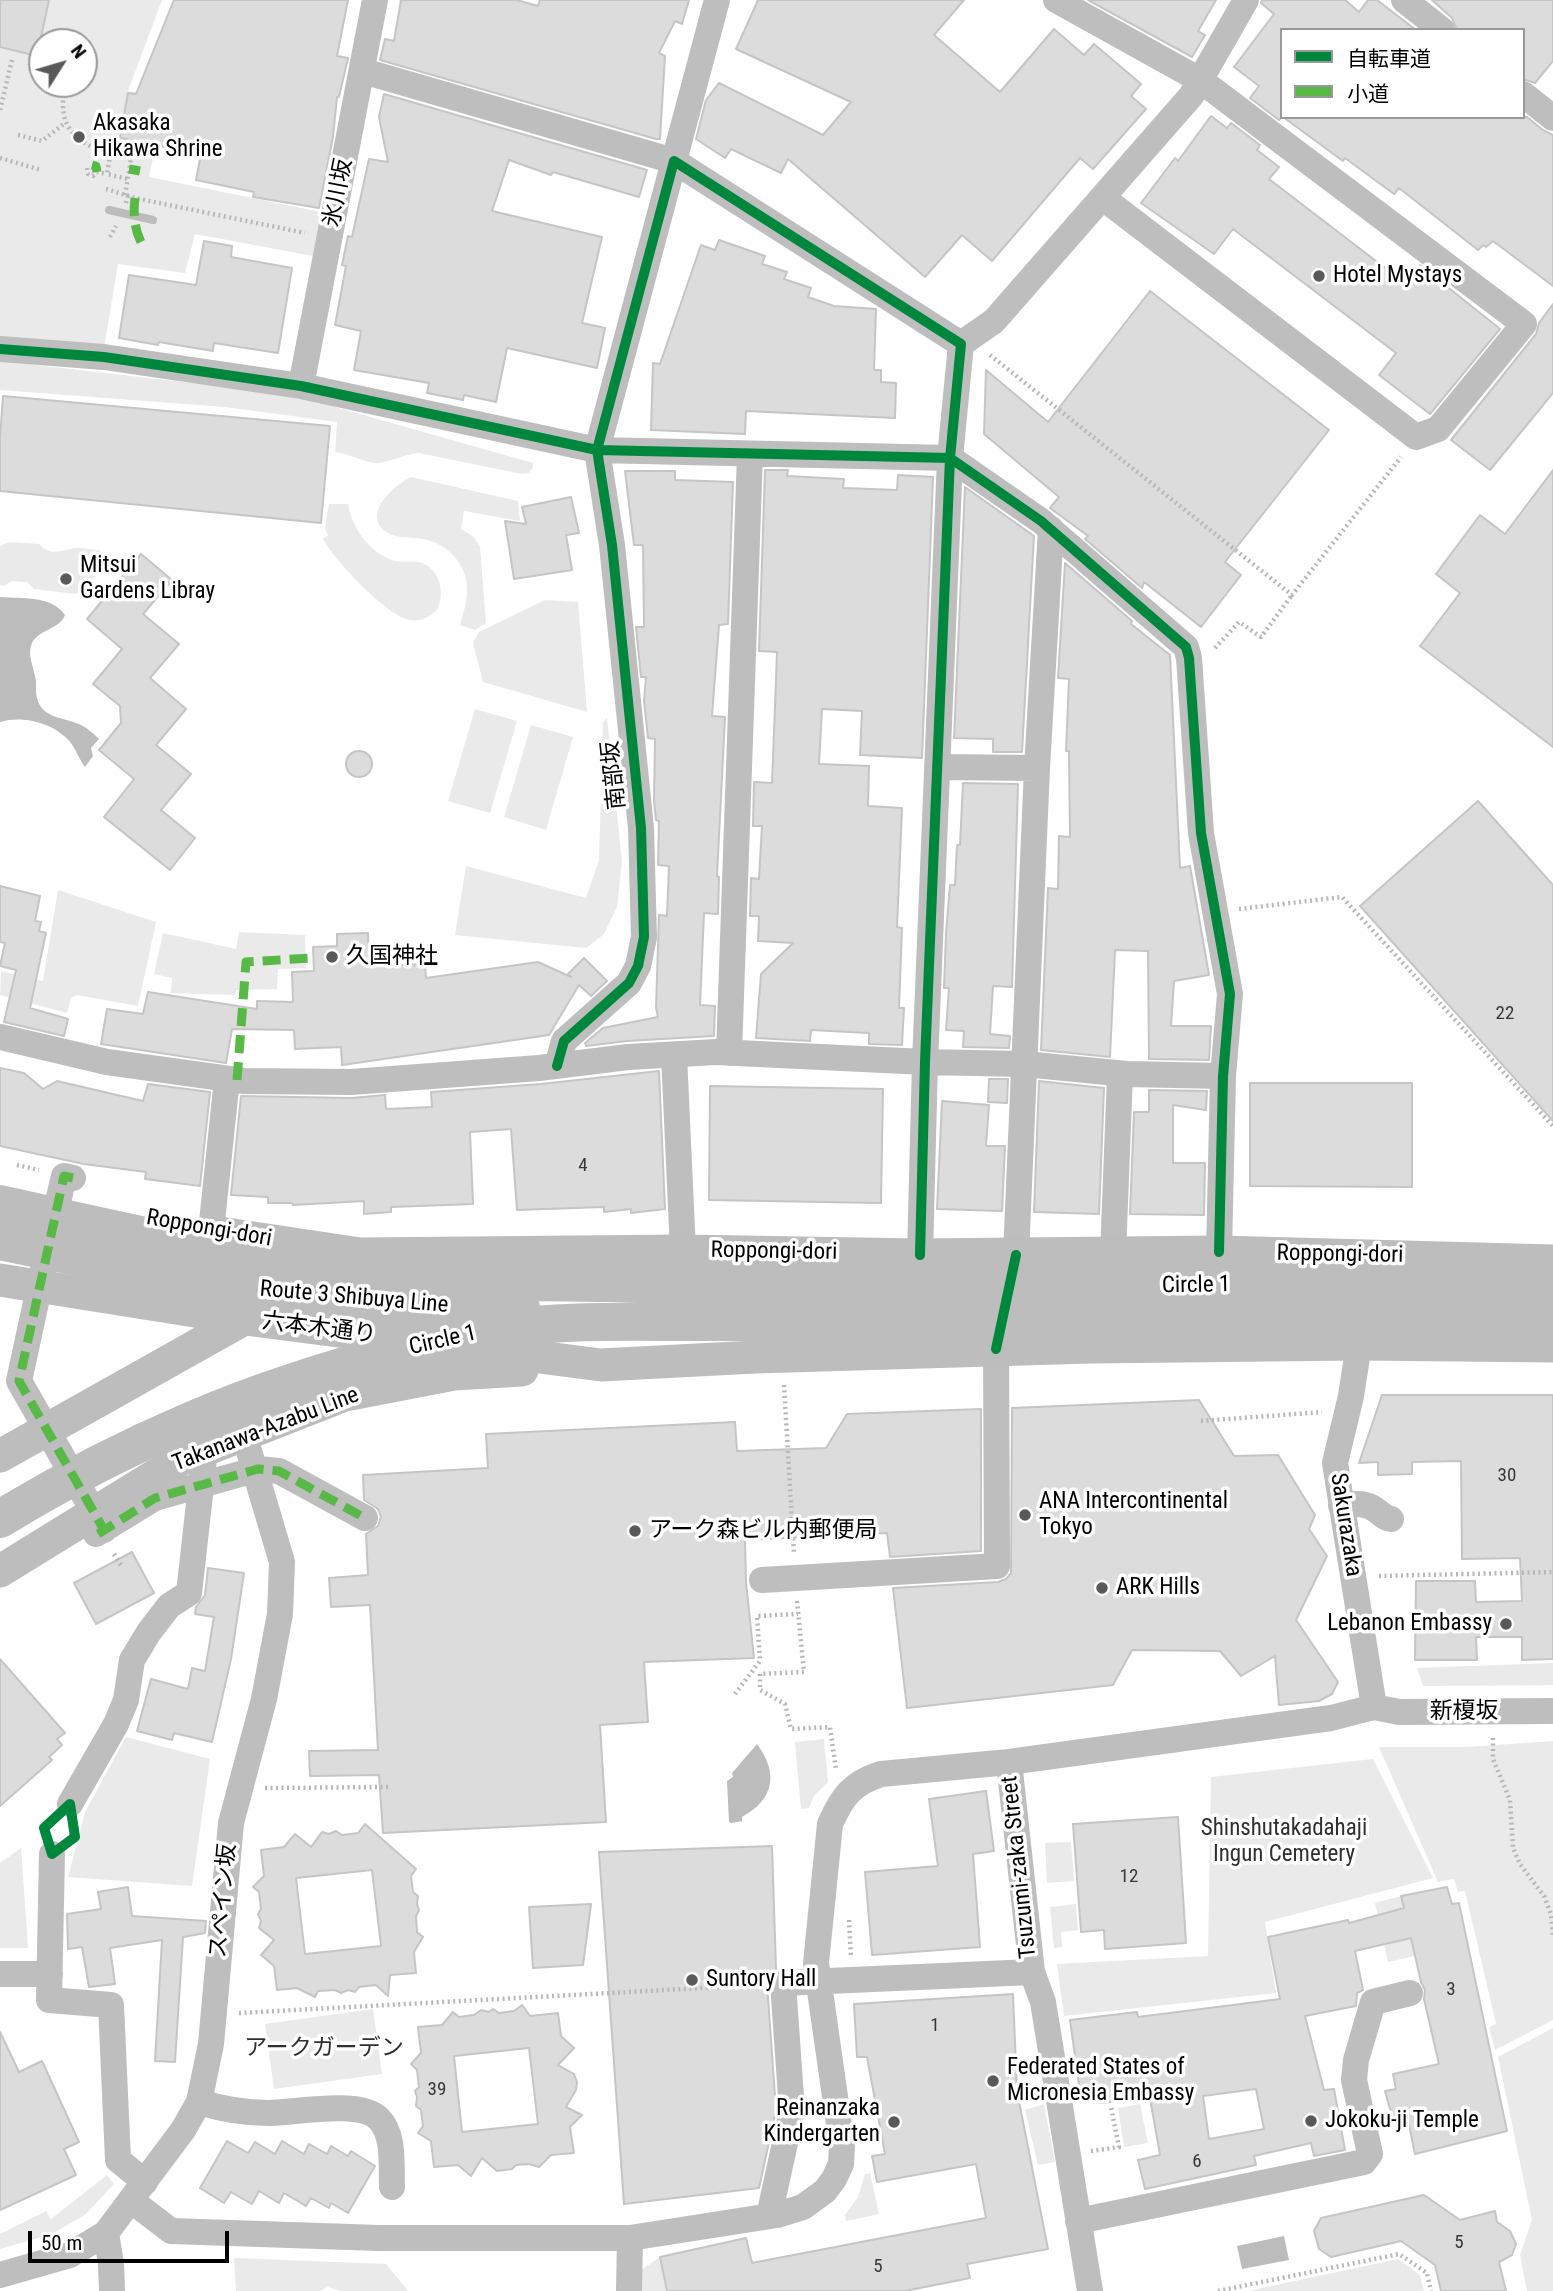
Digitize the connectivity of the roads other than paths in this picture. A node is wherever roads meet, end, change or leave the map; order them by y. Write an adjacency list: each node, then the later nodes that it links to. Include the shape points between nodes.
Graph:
1 (376, 0): 7 (street, 氷川坂)
2 (717, 0): 11 (street)
3 (1056, 0): 8 (street)
4 (1246, 0): 8 (street)
5 (1411, 2): 6 (street)
6 (1440, 28)
7 (363, 71): 11 (street); 15 (street, 氷川坂)
8 (1200, 80): 12 (street); 12 (street, via 1524,324 1438,429 1416,437)
9 (1525, 96): 10 (street)
10 (1553, 118)
11 (674, 161): 13 (street); 16 (street)
12 (1103, 198): 13 (street, via 994,321)
13 (961, 344): 18 (street)
14 (0, 349): 15 (street, via 104,357)
15 (301, 386): 16 (street)
16 (597, 450): 17 (street); 27 (street, 南部坂, via 612,545 642,828 644,937 629,983 564,1041)
17 (750, 454): 18 (street); 23 (street)
18 (950, 458): 19 (street); 20 (street)
19 (1051, 529): 21 (street); 29 (street, via 1186,647 1201,833 1230,995)
20 (939, 767): 21 (street); 25 (street)
21 (1037, 768): 26 (street)
22 (0, 1037): 30 (street, via 107,1062)
23 (729, 1053): 24 (street); 25 (street)
24 (674, 1055): 27 (street); 37 (street)
25 (925, 1062): 26 (street); 40 (street)
26 (1024, 1064): 28 (street); 41 (street)
27 (557, 1066): 30 (street, via 351,1082)
28 (1120, 1074): 29 (street); 42 (street)
29 (1223, 1076): 38 (street)
30 (227, 1079): 35 (street)
31 (74, 1178): 63 (street, via 64,1176 19,1381 100,1532 155,1498 258,1469 279,1471)
32 (0, 1188): 34 (main road, Roppongi-dori)
33 (0, 1205): 47 (highway, Circle 1, via 298,1265 423,1278)
34 (155, 1221): 35 (main road, Roppongi-dori); 45 (main road)
35 (211, 1231): 39 (main road, Roppongi-dori)
36 (0, 1241): 50 (highway, Route 3 Shibuya Line, via 296,1297 426,1307)
37 (684, 1251): 39 (main road, Roppongi-dori); 40 (main road, Roppongi-dori)
38 (1219, 1252): 42 (main road, Roppongi-dori); 43 (main road, Roppongi-dori)
39 (360, 1254): 45 (main road)
40 (920, 1255): 41 (main road, Roppongi-dori); 48 (main road, via 936,1282)
41 (1016, 1255): 42 (main road, Roppongi-dori)
42 (1113, 1255)
43 (1553, 1261)
44 (0, 1280): 52 (main road)
45 (305, 1285): 50 (main road); 52 (main road)
46 (1553, 1285): 47 (highway, Circle 1)
47 (840, 1289): 61 (highway, Circle 1, via 563,1304 491,1315 332,1352 185,1403)
48 (974, 1302): 49 (main road); 50 (main road); 54 (main road, via 1004,1313 1226,1312)
49 (1553, 1308)
50 (925, 1311): 51 (highway); 56 (main road, via 972,1312 989,1328); 65 (highway, Circle 1, via 565,1323 440,1340 277,1386 194,1418 43,1493)
51 (1553, 1317)
52 (245, 1319): 57 (main road, 六本木通り); 60 (main road)
53 (1359, 1344): 54 (main road); 55 (main road); 62 (street, Sakurazaka, via 1335,1463)
54 (1287, 1345): 56 (main road)
55 (1553, 1346)
56 (996, 1349): 57 (main road); 67 (street, via 997,1566)
57 (601, 1366): 58 (main road, Takanawa-Azabu Line, via 454,1374 359,1392)
58 (244, 1434): 59 (main road, Takanawa-Azabu Line); 77 (street, スペイン坂, via 282,1562 280,1614 264,1699 231,1823 211,2044)
59 (205, 1450): 66 (main road, Takanawa-Azabu Line, via 182,1459); 71 (street, via 189,1593 169,1606 132,1660 117,1724)
60 (0, 1456)
61 (0, 1502)
62 (1341, 1505): 64 (street, via 1363,1504); 68 (street, Sakurazaka)
63 (365, 1518)
64 (1391, 1519)
65 (0, 1520)
66 (0, 1570)
67 (762, 1580)
68 (1374, 1707): 69 (street, 新榎坂, via 1399,1712); 70 (street, via 1331,1718)
69 (1553, 1711)
70 (1009, 1762): 73 (street, Tsuzumi-zaka Street); 80 (street, via 881,1773 864,1779 839,1803 830,1824 816,1964 841,2164 814,2201)
71 (69, 1804)
72 (51, 1854): 75 (street)
73 (1032, 1972): 80 (street, via 849,1971 790,1983 792,2111); 81 (street, Tsuzumi-zaka Street, via 1043,2002)
74 (0, 1974): 75 (street)
75 (50, 1974): 79 (street, via 49,2000 111,2005 118,2160)
76 (1410, 1993): 81 (street, via 1373,2002 1356,2060 1354,2080 1370,2154 1364,2162)
77 (199, 2102): 78 (street, via 225,2110 268,2113 368,2110 381,2120 390,2141); 79 (street, スペイン坂)
78 (392, 2187)
79 (139, 2191): 82 (street, スペイン坂); 83 (street, via 172,2231 379,2238)
80 (769, 2216): 83 (street)
81 (1078, 2221): 87 (street, Tsuzumi-zaka Street)
82 (106, 2233): 84 (street, スペイン坂, via 71,2255); 85 (street)
83 (630, 2238): 86 (street)
84 (0, 2275)
85 (112, 2291)
86 (629, 2291)
87 (1090, 2291)

